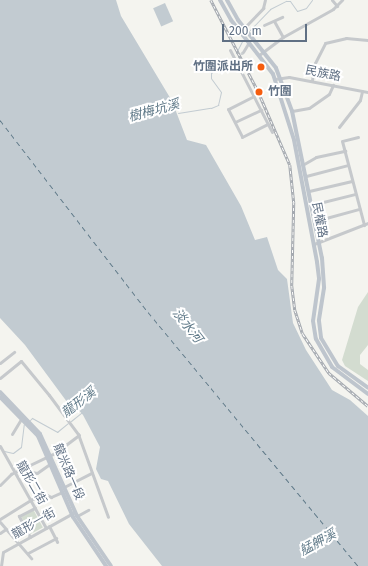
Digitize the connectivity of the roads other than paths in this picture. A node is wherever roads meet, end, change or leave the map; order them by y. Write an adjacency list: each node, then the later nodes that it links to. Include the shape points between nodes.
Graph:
1 (220, 0): 12 (main road, 民權路)
2 (227, 0): 10 (main road, 民權路)
3 (265, 0): 10 (street, via 263,8)
4 (332, 0): 6 (street)
5 (342, 0): 6 (street)
6 (337, 6): 11 (street)
7 (282, 17): 8 (street)
8 (274, 21): 9 (street); 11 (street)
9 (264, 25)
10 (247, 32): 15 (main road, 民權路)
11 (283, 37): 15 (street)
12 (246, 39): 16 (street); 17 (main road, 民權路)
13 (368, 40): 20 (street, via 346,38 325,43 315,63)
14 (230, 50): 24 (street, via 237,59)
15 (264, 51): 17 (street); 18 (main road, 民權路)
16 (243, 52)
17 (259, 55): 19 (main road, 民權路)
18 (281, 78): 19 (street, 民族路); 20 (street, 民族路); 26 (main road, 民權路)
19 (275, 79): 45 (main road, 民權路, via 294,140)
20 (312, 80): 21 (street, 民族路)
21 (333, 85): 22 (street, 民族路); 26 (street, via 329,94 309,108)
22 (362, 91): 23 (street, 民族路); 29 (street, via 360,100)
23 (368, 92)
24 (254, 96): 25 (street); 27 (street, via 228,109)
25 (261, 110): 27 (street); 28 (street)
26 (292, 112): 33 (main road, 民權路)
27 (235, 122): 28 (street, via 242,137)
28 (268, 124): 30 (street)
29 (339, 127)
30 (272, 132)
31 (358, 137): 32 (street, via 342,141)
32 (344, 151): 33 (street, via 316,157); 34 (street)
33 (304, 164): 35 (main road, 民權路)
34 (348, 165): 35 (street); 36 (street)
35 (306, 176): 37 (main road, 民權路)
36 (352, 181): 37 (street); 38 (street)
37 (309, 191): 39 (main road, 民權路)
38 (355, 194): 39 (street); 40 (street)
39 (311, 205): 41 (main road, 民權路)
40 (359, 209): 41 (street); 42 (street)
41 (314, 221): 44 (main road, 民權路)
42 (366, 224): 43 (street); 44 (street)
43 (368, 228)
44 (318, 241): 45 (street); 49 (main road, 民權路, via 324,280 319,321 321,338 338,366)
45 (314, 244): 51 (main road, 民權路, via 319,279 313,321 316,339 332,367)
46 (14, 352): 47 (street)
47 (0, 363)
48 (0, 378): 55 (street, via 22,361)
49 (368, 388)
50 (0, 392): 53 (main road, 龍米路一段)
51 (368, 394)
52 (0, 397): 53 (main road, 龍米路一段)
53 (24, 418): 54 (street); 57 (main road, 龍米路一段, via 34,429)
54 (12, 434)
55 (79, 435): 57 (street); 61 (street)
56 (0, 446): 60 (street, 龍形二街)
57 (49, 456): 58 (main road, 龍米路一段); 59 (street); 65 (main road, 龍米路一段)
58 (50, 464): 59 (street, via 37,473); 66 (main road, 龍米路一段)
59 (21, 470): 60 (street)
60 (15, 473): 63 (street); 67 (street, 龍形二街)
61 (92, 473): 65 (street); 71 (street)
62 (0, 476): 63 (street)
63 (4, 480): 64 (street)
64 (0, 485)
65 (64, 487): 70 (main road, 龍米路一段)
66 (62, 492): 67 (street, via 51,497 45,494); 70 (main road, 龍米路一段)
67 (30, 500): 68 (street, 龍形二街); 72 (street)
68 (35, 508): 73 (street, 龍形二街); 76 (street, via 19,516)
69 (88, 510): 70 (street, 龍形一街)
70 (74, 514): 73 (street, 龍形一街); 81 (main road, 龍米路一段); 82 (main road, 龍米路一段)
71 (108, 517)
72 (0, 520): 74 (street)
73 (47, 527): 76 (street, 龍形一街); 78 (street, 龍形二街, via 56,540)
74 (6, 529): 75 (street); 77 (street)
75 (0, 533)
76 (30, 537): 77 (street, 龍形一街)
77 (18, 544): 78 (street); 80 (street, 龍形一街, via 4,552)
78 (28, 554): 79 (street)
79 (31, 558)
80 (1, 566)
81 (106, 566)
82 (111, 566)

